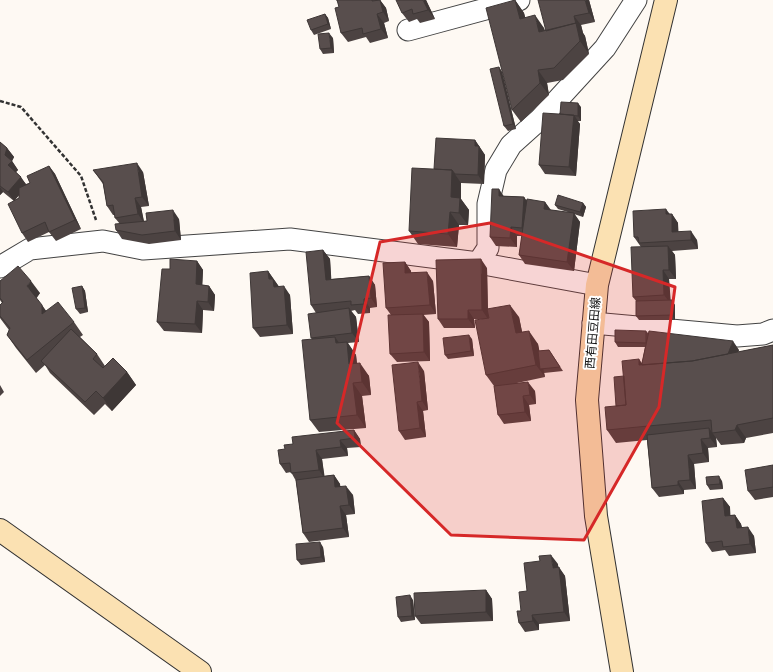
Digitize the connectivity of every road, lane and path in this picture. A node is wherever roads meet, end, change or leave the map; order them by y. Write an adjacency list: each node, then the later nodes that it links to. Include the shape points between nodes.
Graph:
1 (520, 0): 4 (street)
2 (636, 0): 7 (street, via 605,48 540,119 511,144 496,170 488,204 488,248)
3 (666, 0): 9 (main road, 西有田豆田線)
4 (408, 30)
5 (0, 101): 6 (path, via 22,108 81,176)
6 (103, 241): 7 (street, via 144,249 290,239); 8 (street, via 30,249)
7 (478, 263): 9 (street)
8 (0, 267)
9 (597, 285): 10 (main road, 西有田豆田線)
10 (593, 323): 11 (street, via 737,336 763,334); 14 (main road, 西有田豆田線, via 587,400 596,516)
11 (773, 330)
12 (0, 530): 13 (main road)
13 (200, 672)
14 (622, 672)

